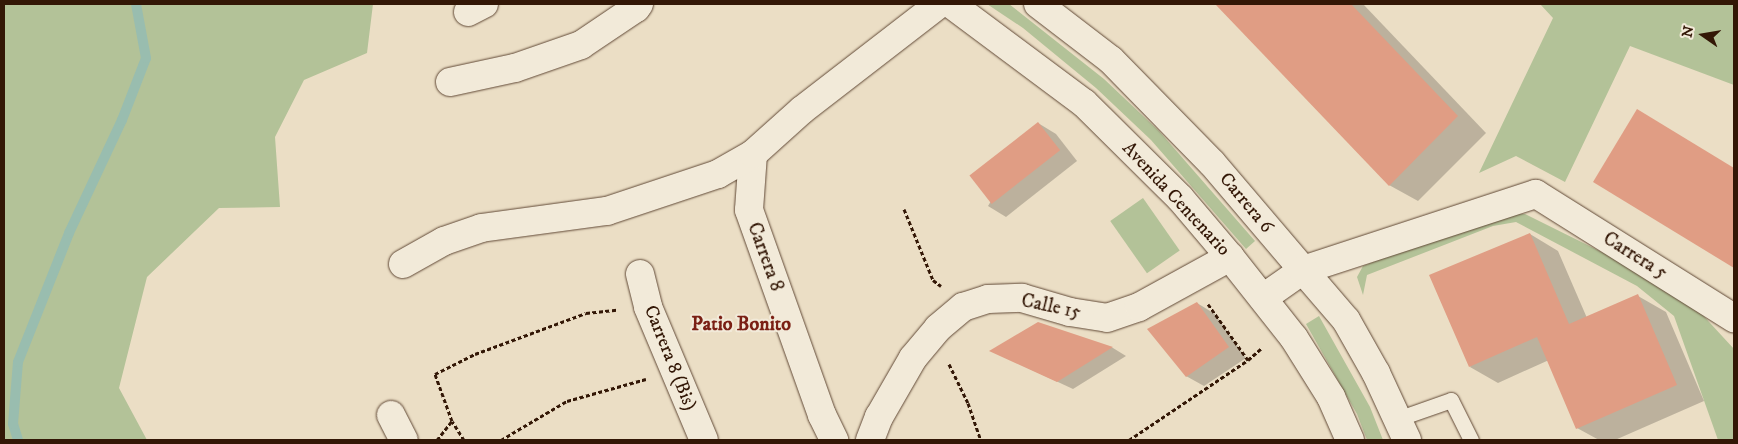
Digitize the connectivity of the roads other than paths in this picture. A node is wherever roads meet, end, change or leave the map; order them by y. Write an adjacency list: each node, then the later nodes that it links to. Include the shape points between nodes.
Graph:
1 (639, 4): 5 (street, via 581,45 515,68)
2 (939, 4): 6 (street, via 802,110)
3 (951, 4): 7 (street, Avenida Centenario, via 1084,103 1180,198)
4 (1038, 4): 9 (street, Carrera 6, via 1117,67 1212,163)
5 (450, 82)
6 (753, 154): 8 (street, via 718,174 607,210 481,228 444,241); 17 (street, Carrera 8, via 749,210 822,415)
7 (1230, 257): 11 (street, Avenida Centenario); 18 (street, Calle 15, via 1139,307 1107,318 1070,312 1022,298 988,299 963,307 932,335 913,358 879,417)
8 (403, 264)
9 (1303, 270): 11 (street); 12 (street, Carrera 5, via 1536,194); 14 (street, Carrera 6, via 1346,320 1376,373)
10 (640, 274): 16 (street, Carrera 8 (Bis), via 648,307 673,372)
11 (1263, 298): 19 (street, Avenida Centenario, via 1294,338 1331,397)
12 (1734, 318)
13 (391, 415): 15 (street)
14 (1402, 430): 20 (lane, via 1451,400)
15 (404, 440)
16 (704, 440)
17 (834, 440)
18 (870, 440)
19 (1350, 440)
20 (1471, 440)

